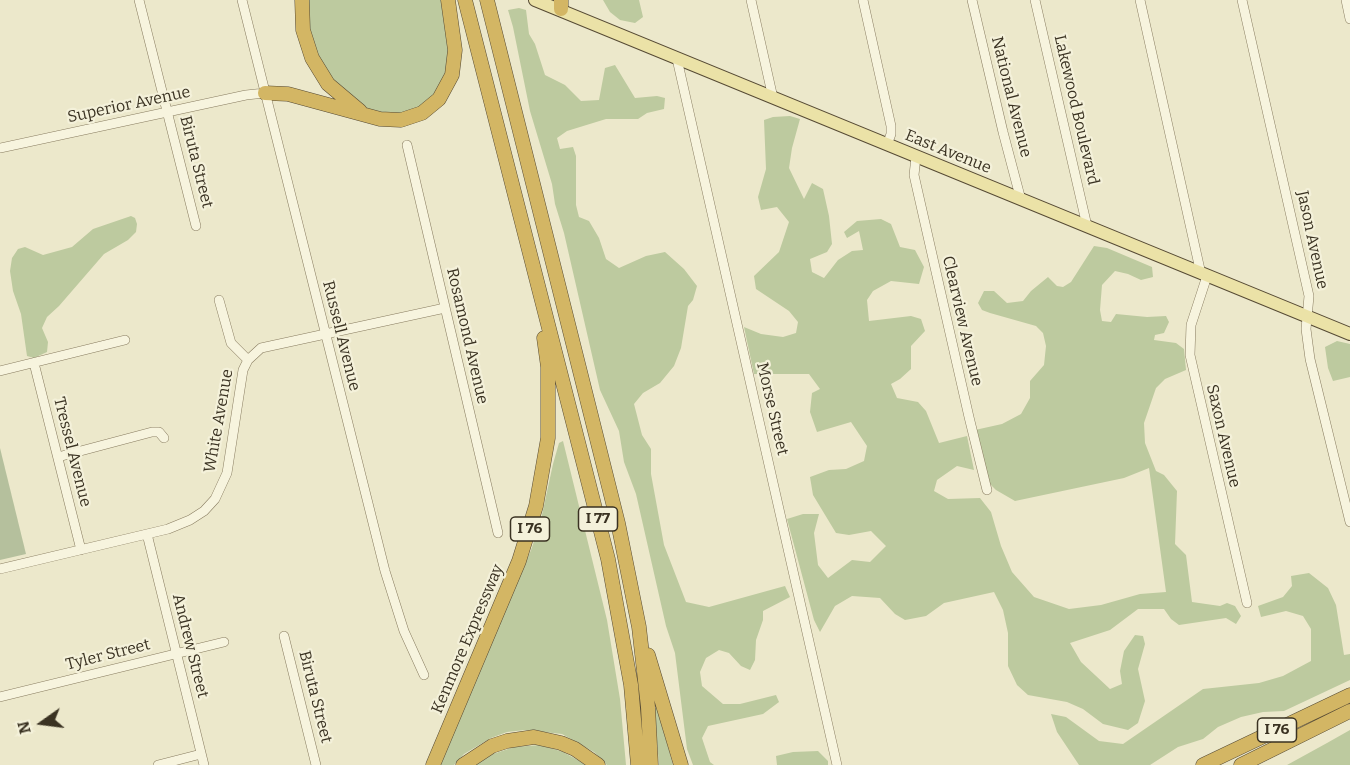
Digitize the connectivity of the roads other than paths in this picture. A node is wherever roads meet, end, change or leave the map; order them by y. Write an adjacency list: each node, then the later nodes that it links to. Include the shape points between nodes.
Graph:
1 (139, 0): 20 (street, Biruta Street)
2 (242, 0): 18 (street, Russell Avenue)
3 (302, 0): 21 (highway, via 303,30 312,58 328,84)
4 (448, 0): 21 (highway, via 455,50 452,75 439,99 422,112 401,120)
5 (465, 0): 30 (highway, I 76)
6 (487, 0): 49 (highway, via 618,523)
7 (535, 0): 15 (main road, East Avenue)
8 (751, 0): 19 (street)
9 (863, 0): 23 (street, via 891,126)
10 (972, 0): 26 (street, National Avenue)
11 (1035, 0): 28 (street, Lakewood Boulevard)
12 (1140, 0): 29 (street)
13 (1242, 0): 33 (street, Jason Avenue, via 1309,296)
14 (1346, 0): 16 (street)
15 (561, 5): 17 (main road, East Avenue)
16 (1349, 14)
17 (677, 59): 19 (main road, East Avenue); 67 (street, Morse Street)
18 (265, 93): 20 (street, Superior Avenue); 21 (highway, via 288,94); 34 (street, Russell Avenue)
19 (773, 98): 23 (main road, East Avenue)
20 (168, 112): 24 (street, Superior Avenue); 27 (street, Biruta Street)
21 (366, 116)
22 (407, 145): 32 (street, Rosamond Avenue)
23 (887, 145): 25 (main road, East Avenue)
24 (0, 148)
25 (916, 157): 26 (main road, East Avenue); 42 (street, Clearview Avenue, via 914,175)
26 (1021, 200): 28 (main road, East Avenue)
27 (196, 226)
28 (1088, 226): 29 (main road, East Avenue)
29 (1204, 275): 33 (main road, East Avenue); 48 (street, Saxon Avenue, via 1191,324 1190,355)
30 (535, 276): 61 (highway, Kenmore Expressway / I 76, via 548,366 548,438 542,481 519,561); 64 (highway, I 77, via 608,559 631,685)
31 (219, 300): 37 (street, via 231,343)
32 (445, 308): 34 (street, White Avenue); 44 (street, Rosamond Avenue)
33 (1307, 317): 35 (main road, East Avenue); 43 (street, Jason Avenue, via 1310,358)
34 (325, 333): 37 (street, White Avenue, via 269,345); 53 (street, Russell Avenue, via 388,582 404,632)
35 (1350, 334)
36 (125, 340): 38 (street)
37 (248, 360): 45 (street, White Avenue, via 243,370 227,473 215,499 190,520)
38 (34, 363): 39 (street); 41 (street, Tressel Avenue)
39 (0, 371)
40 (164, 438): 41 (street, via 153,432)
41 (58, 457): 46 (street, Tressel Avenue)
42 (987, 490)
43 (1350, 522)
44 (498, 533)
45 (147, 534): 46 (street, White Avenue); 52 (street, Andrew Street)
46 (81, 549): 47 (street, White Avenue)
47 (0, 569)
48 (1247, 603)
49 (639, 627): 65 (highway); 66 (highway)
50 (284, 636): 60 (street, Biruta Street)
51 (224, 642): 52 (street, Tyler Street)
52 (176, 654): 55 (street, Tyler Street); 57 (street, Andrew Street)
53 (424, 675)
54 (1350, 695): 68 (highway, I 76)
55 (0, 697)
56 (1350, 711): 69 (highway, I 76)
57 (201, 754): 58 (street); 59 (street, Andrew Street)
58 (158, 765)
59 (204, 765)
60 (316, 765)
61 (433, 765)
62 (463, 765): 63 (highway, via 492,746 534,737 575,749)
63 (598, 765)
64 (638, 765)
65 (651, 765)
66 (681, 765)
67 (837, 765)
68 (1203, 765)
69 (1241, 765)

